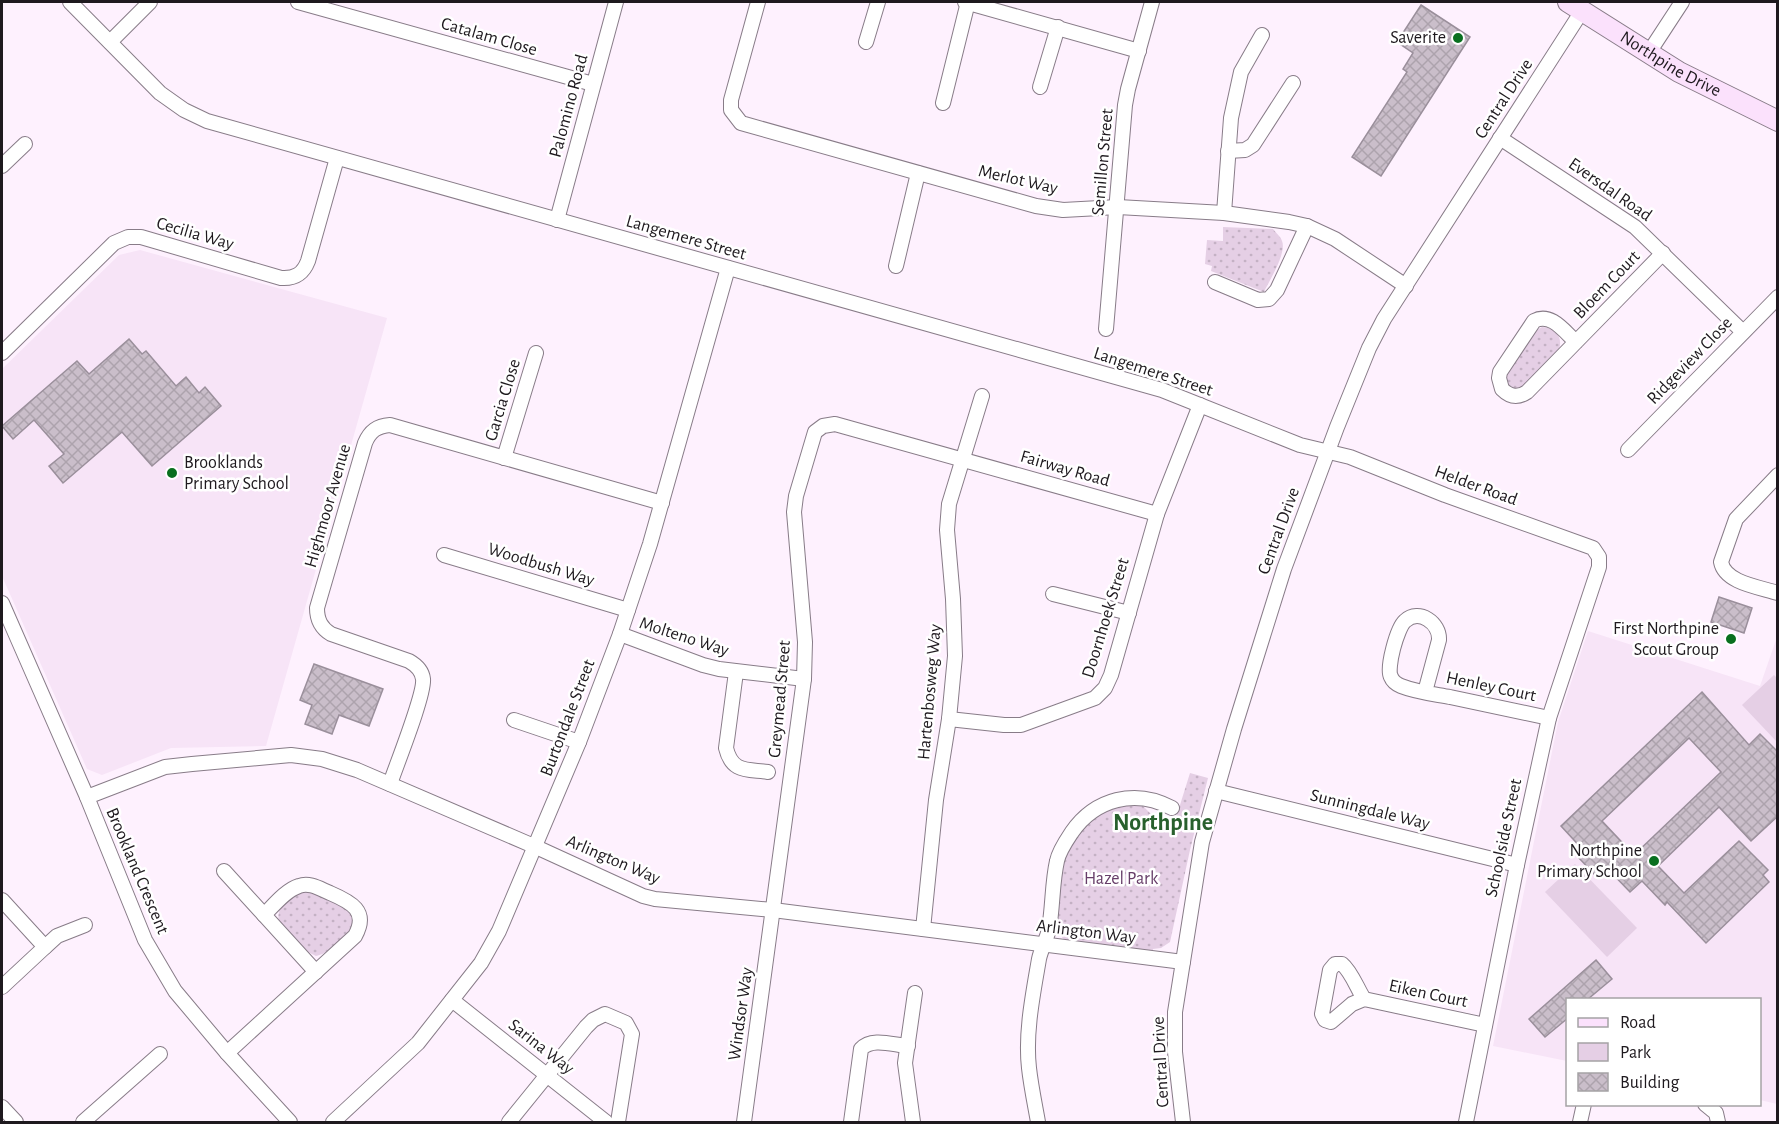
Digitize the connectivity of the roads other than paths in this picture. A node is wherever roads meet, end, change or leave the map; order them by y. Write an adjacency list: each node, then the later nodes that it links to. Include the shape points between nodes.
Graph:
1 (70, 2): 13 (street, Langemere Street)
2 (150, 2): 13 (street)
3 (304, 2): 18 (street, Catalam Close)
4 (616, 2): 18 (street, Palomino Road)
5 (758, 2): 27 (street, Merlot Way, via 730,100 737,119 746,125)
6 (878, 2): 14 (street)
7 (967, 2): 11 (street); 20 (street)
8 (1152, 2): 15 (street, Semillon Street)
9 (1682, 2): 16 (street)
10 (1575, 6): 16 (street, Northpine Drive); 22 (street, Central Drive)
11 (1058, 27): 15 (street); 19 (street)
12 (1262, 35): 24 (street, via 1241,72)
13 (110, 42): 25 (street, Langemere Street, via 160,93 195,116)
14 (866, 42)
15 (1139, 51): 28 (street, Semillon Street, via 1125,105)
16 (1648, 54): 21 (street, Northpine Drive, via 1719,94)
17 (1293, 83): 24 (street, via 1253,145)
18 (593, 84): 30 (street, Palomino Road)
19 (1040, 87)
20 (943, 103)
21 (1778, 121)
22 (1500, 138): 32 (street, Eversdal Road, via 1620,215); 36 (street, Central Drive)
23 (25, 144): 26 (street)
24 (1228, 151): 29 (street)
25 (337, 158): 30 (street, Langemere Street); 41 (street, Cecilia Way, via 308,261 298,275 281,278 141,237 128,237 114,243)
26 (2, 166)
27 (918, 173): 28 (street, Merlot Way, via 1050,208); 33 (street)
28 (1118, 207): 29 (street, Merlot Way); 38 (street, Semillon Street)
29 (1224, 213): 31 (street, Merlot Way)
30 (557, 220): 34 (street, Langemere Street)
31 (1307, 226): 35 (street, via 1269,299 1258,300); 36 (street, Merlot Way, via 1335,239)
32 (1663, 253): 39 (street, Eversdal Road); 40 (street, Bloem Court)
33 (896, 266)
34 (728, 268): 44 (street, Langemere Street, via 1162,390); 51 (street, Burtondale Street)
35 (1215, 282)
36 (1406, 286): 47 (street, Central Drive, via 1369,348)
37 (1778, 297): 39 (street, Ridgeview Close)
38 (1106, 329)
39 (1743, 332): 46 (street, Ridgeview Close)
40 (1576, 342): 40 (street, Bloem Court, via 1527,392 1511,396 1502,389 1500,372 1534,321 1550,319)
41 (2, 353)
42 (536, 353): 48 (street, Garcia Close)
43 (982, 396): 49 (street)
44 (1200, 405): 47 (street, Langemere Street); 52 (street, Doornhoek Street)
45 (823, 426): 49 (street, Fairway Road, via 835,424); 63 (street, Greymead Street, via 812,437 794,512 805,642)
46 (1628, 450)
47 (1327, 452): 54 (street, Helder Road, via 1586,544 1596,552); 71 (street, Central Drive, via 1284,569)
48 (504, 458): 51 (street, Highmoor Avenue); 70 (street, Highmoor Avenue, via 390,426 378,428 365,443 317,615 322,627 331,634 409,661 422,675 422,692)
49 (962, 459): 52 (street, Fairway Road); 66 (street, Hartenbosweg Way, via 948,514 955,626)
50 (1778, 475): 55 (street, via 1740,513 1721,562 1729,576)
51 (662, 503): 58 (street, Burtondale Street)
52 (1157, 514): 59 (street, Doornhoek Street)
53 (444, 555): 58 (street, Woodbush Way)
54 (1599, 567): 65 (street, Schoolside Street)
55 (1778, 592)
56 (1053, 594): 59 (street)
57 (2, 603): 60 (street, Brookland Crescent)
58 (628, 610): 61 (street, Burtondale Street)
59 (1129, 613): 66 (street, Doornhoek Street, via 1108,682 1095,698 1020,725)
60 (6, 624): 72 (street, Brookland Crescent)
61 (620, 634): 62 (street, Molteno Way, via 703,665); 68 (street, Burtondale Street)
62 (736, 672): 63 (street, Molteno Way); 69 (street, Molteno Way, via 728,755 737,767)
63 (804, 679): 78 (street, Greymead Street)
64 (1425, 692): 64 (street, Henley Court, via 1402,687 1389,674 1400,629 1413,617 1428,620 1440,632); 65 (street, Henley Court)
65 (1549, 718): 75 (street, Schoolside Street)
66 (949, 719): 81 (street, Hartenbosweg Way)
67 (514, 720): 68 (street)
68 (579, 742): 74 (street, Burtondale Street)
69 (768, 772)
70 (390, 784): 72 (street, Arlington Way, via 340,764 291,755 165,767); 74 (street, Arlington Way)
71 (1216, 791): 75 (street, Sunningdale Way); 84 (street, Central Drive, via 1203,842)
72 (87, 797): 92 (street, Brookland Crescent, via 151,950 175,991)
73 (1172, 808): 82 (street, via 1152,799 1121,798 1101,805 1083,819 1057,860)
74 (536, 847): 78 (street, Arlington Way, via 643,896); 89 (street, Burtondale Street, via 493,943)
75 (1517, 864): 90 (street, Schoolside Street)
76 (224, 872): 79 (street)
77 (2, 900): 83 (street)
78 (773, 910): 81 (street, Arlington Way); 105 (street, Windsor Way)
79 (264, 915): 85 (street); 85 (street, via 293,888 306,885 353,905 360,923 355,936)
80 (85, 925): 83 (street, via 57,936)
81 (923, 929): 82 (street, Arlington Way)
82 (1043, 944): 84 (street, Arlington Way); 108 (street, via 1028,1037)
83 (45, 947): 86 (street)
84 (1183, 962): 109 (street, Central Drive, via 1174,1052)
85 (316, 972): 92 (street)
86 (2, 987)
87 (915, 993): 91 (street)
88 (1364, 999): 90 (street, Eiken Court)
89 (452, 1000): 94 (street, Sarina Way); 101 (street, Burtondale Street, via 404,1058)
90 (1485, 1025): 110 (street, Schoolside Street)
91 (908, 1046): 106 (street, via 874,1042 861,1049); 107 (street, via 905,1063)
92 (227, 1053): 100 (street, Brookland Crescent)
93 (160, 1054): 99 (street)
94 (548, 1075): 102 (street); 103 (street, Sarina Way); 104 (street, via 593,1020 605,1014 626,1023 632,1034)
95 (1584, 1106): 111 (street)
96 (1707, 1106): 112 (street, via 1716,1113)
97 (2, 1107): 98 (street)
98 (16, 1122)
99 (83, 1122)
100 (290, 1122)
101 (333, 1122)
102 (508, 1122)
103 (606, 1122)
104 (618, 1122)
105 (744, 1122)
106 (851, 1122)
107 (913, 1122)
108 (1038, 1122)
109 (1183, 1122)
110 (1466, 1122)
111 (1580, 1122)
112 (1718, 1122)

